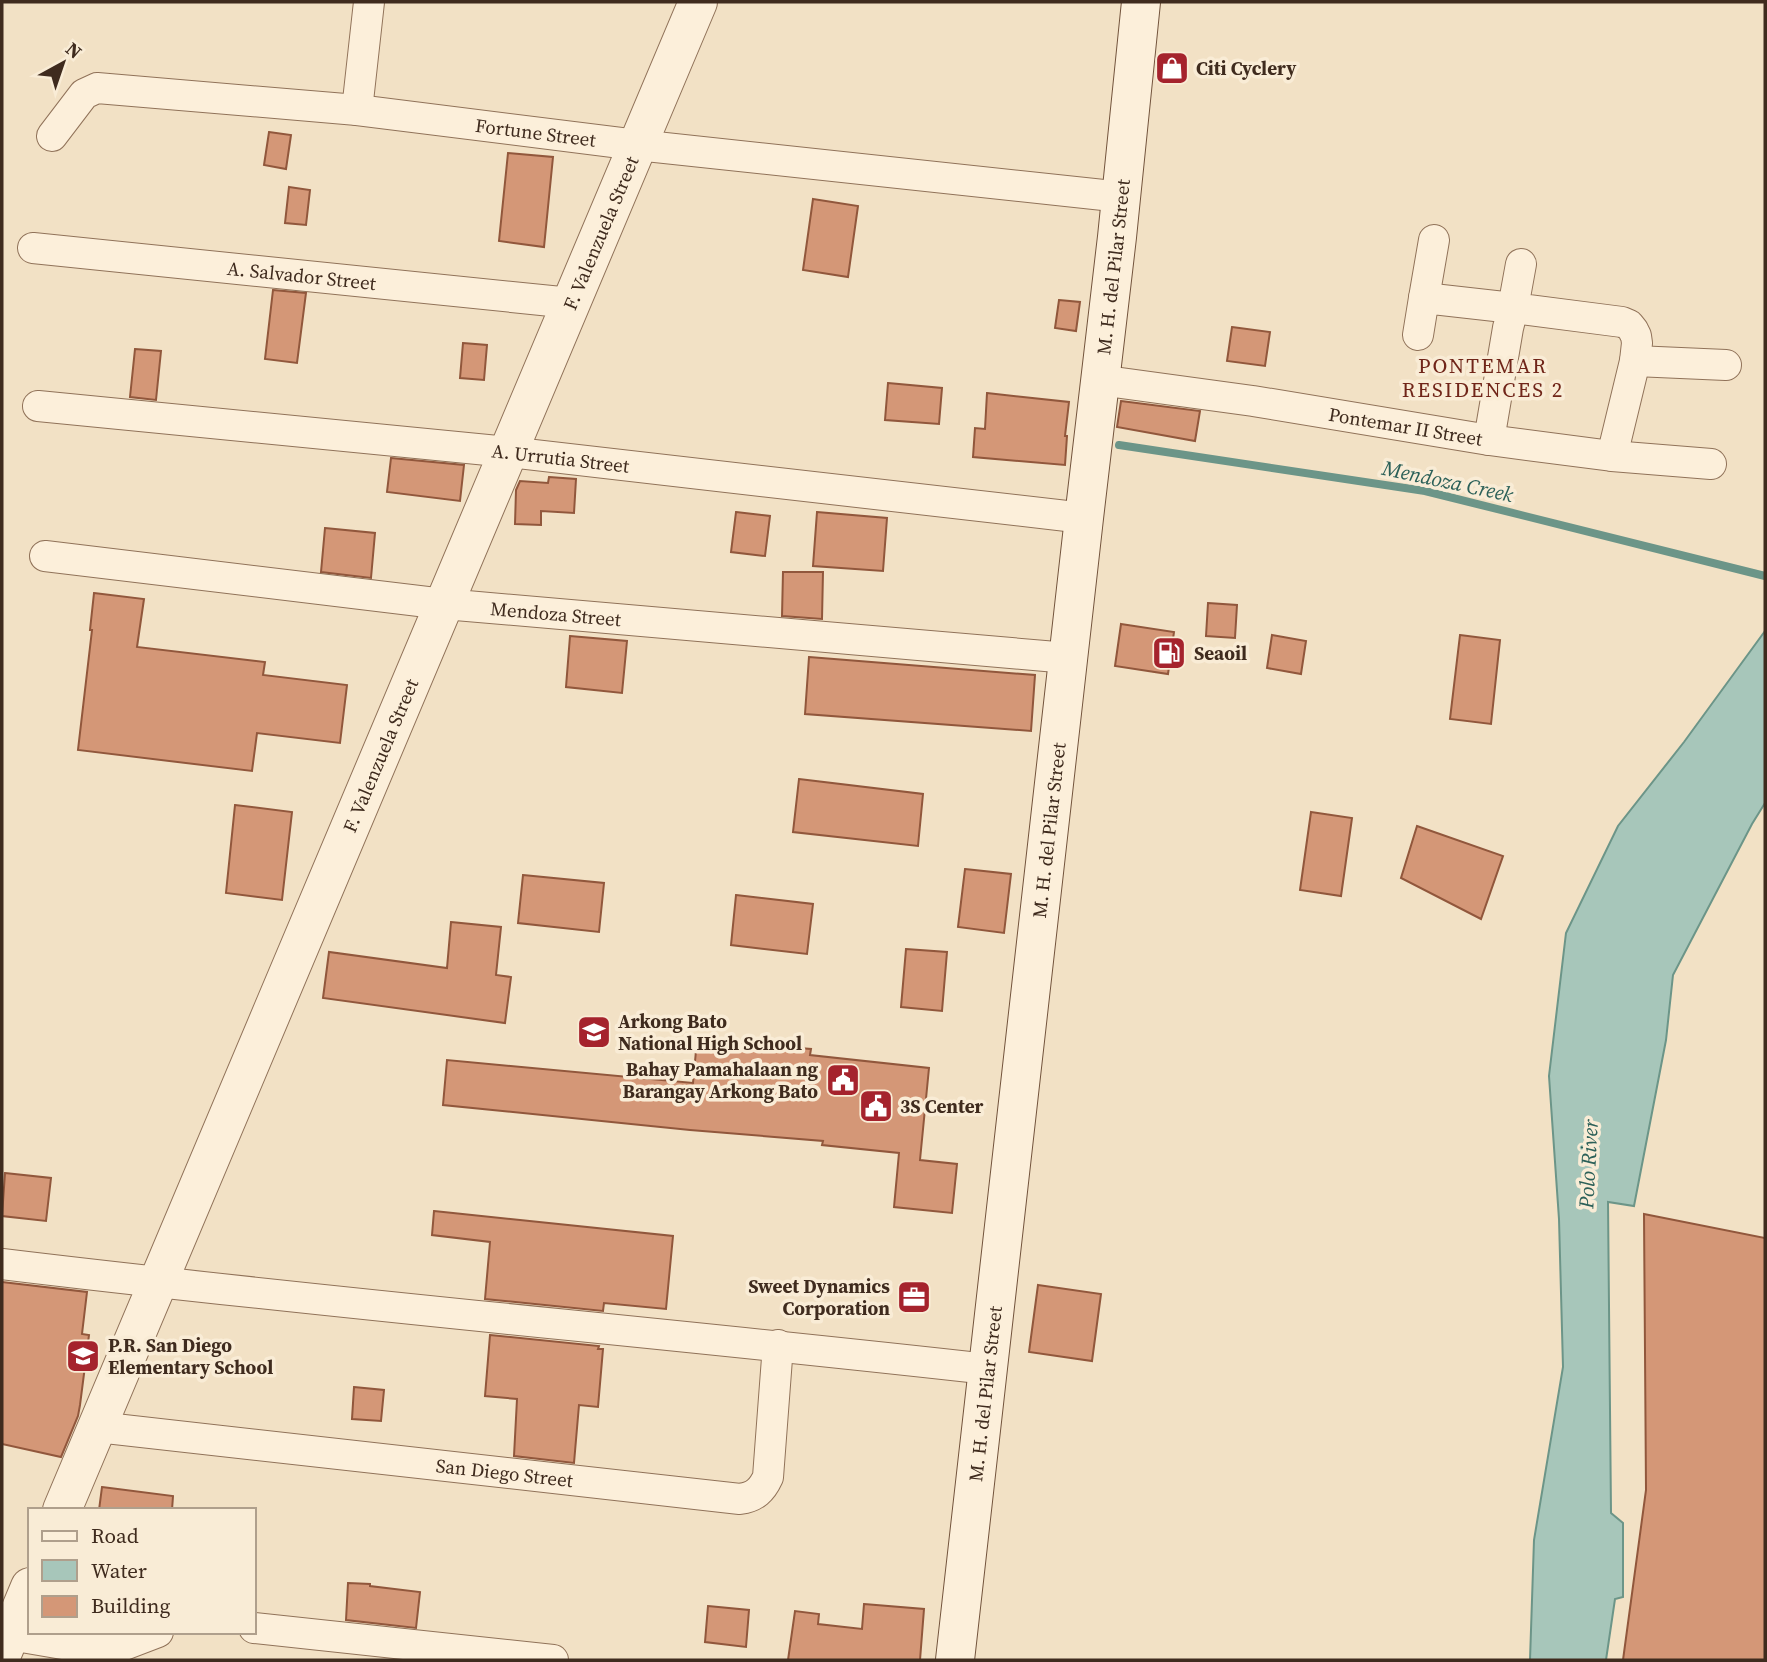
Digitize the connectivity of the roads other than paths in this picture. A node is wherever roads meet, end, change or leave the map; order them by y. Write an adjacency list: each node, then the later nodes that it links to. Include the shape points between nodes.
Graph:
1 (369, 2): 4 (street)
2 (698, 2): 6 (street, F. Valenzuela Street)
3 (1141, 2): 7 (street, M. H. del Pilar Street)
4 (357, 110): 5 (street, Fortune Street, via 97,88 85,94); 6 (street, Fortune Street)
5 (52, 136)
6 (637, 145): 7 (street, Fortune Street); 12 (street, F. Valenzuela Street)
7 (1122, 197): 17 (street, M. H. del Pilar Street)
8 (1434, 240): 11 (street)
9 (33, 247): 12 (street, A. Salvador Street)
10 (1521, 264): 13 (street)
11 (1424, 298): 13 (street); 14 (street)
12 (571, 303): 20 (street, F. Valenzuela Street)
13 (1513, 308): 15 (street, via 1629,325 1636,336); 19 (street)
14 (1418, 335)
15 (1635, 361): 16 (street); 21 (street)
16 (1726, 365)
17 (1099, 380): 19 (street, Pontemar II Street); 23 (street, M. H. del Pilar Street)
18 (38, 406): 20 (street, A. Urrutia Street)
19 (1489, 440): 21 (street, Pontemar II Street)
20 (508, 452): 23 (street, A. Urrutia Street); 25 (street, F. Valenzuela Street)
21 (1612, 456): 22 (street, Pontemar II Street)
22 (1711, 464)
23 (1084, 518): 26 (street, M. H. del Pilar Street)
24 (45, 556): 25 (street, Mendoza Street)
25 (444, 604): 26 (street, Mendoza Street); 28 (street, F. Valenzuela Street)
26 (1068, 658): 30 (street, M. H. del Pilar Street)
27 (2, 1264): 28 (street)
28 (158, 1283): 29 (street); 31 (street, F. Valenzuela Street)
29 (778, 1345): 30 (street); 31 (street, San Diego Street, via 768,1477 749,1498)
30 (988, 1369): 39 (street, M. H. del Pilar Street)
31 (97, 1427): 32 (street, F. Valenzuela Street)
32 (63, 1508)
33 (28, 1592): 36 (street)
34 (256, 1629): 37 (street)
35 (153, 1634): 36 (street, via 111,1650)
36 (6, 1644)
37 (326, 1648): 38 (street)
38 (553, 1660)
39 (955, 1660)

